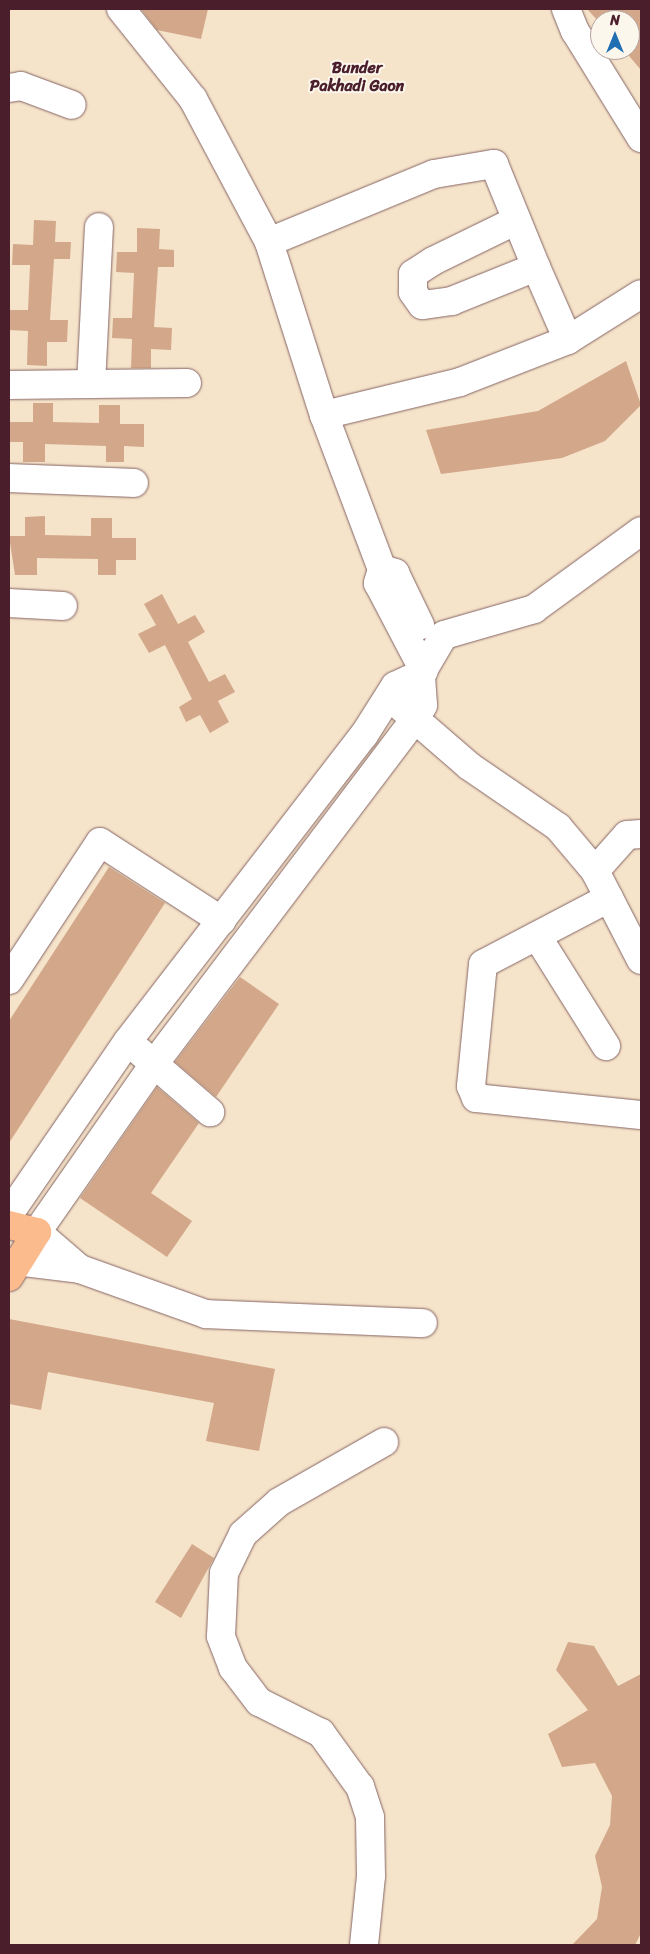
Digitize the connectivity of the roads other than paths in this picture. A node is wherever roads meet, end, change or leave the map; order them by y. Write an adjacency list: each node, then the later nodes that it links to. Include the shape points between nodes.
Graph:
1 (121, 9): 8 (street, via 193,99)
2 (566, 9): 5 (street, via 574,31)
3 (9, 88): 4 (street, via 21,86)
4 (72, 105)
5 (641, 138)
6 (517, 220): 8 (street, via 494,164 434,174); 9 (street); 9 (street, via 413,274 413,292 422,305 452,301)
7 (99, 227): 13 (street)
8 (269, 242): 15 (street)
9 (536, 267): 11 (street)
10 (641, 294): 11 (street)
11 (568, 340): 15 (street, via 460,382)
12 (187, 383): 13 (street)
13 (91, 384): 14 (street)
14 (9, 385)
15 (324, 414): 21 (street, via 382,569 378,583)
16 (9, 478): 17 (street)
17 (134, 482)
18 (641, 532): 21 (street, via 534,609 444,635)
19 (9, 603): 20 (street)
20 (63, 606)
21 (426, 666): 22 (street, via 394,686); 23 (street, via 423,705)
22 (388, 696): 23 (street); 27 (street, via 364,735)
23 (415, 719): 25 (street, via 469,766 558,827); 33 (street)
24 (641, 834): 25 (street, via 627,835)
25 (595, 871): 26 (street)
26 (609, 898): 28 (street); 29 (street)
27 (222, 921): 30 (street, via 100,842); 31 (street)
28 (537, 936): 32 (street); 35 (street, via 483,964 471,1086 476,1098)
29 (641, 960)
30 (9, 980)
31 (128, 1042): 33 (street); 36 (street)
32 (606, 1046)
33 (154, 1064): 34 (street); 38 (street)
34 (210, 1112)
35 (641, 1115)
36 (9, 1214)
37 (9, 1225): 38 (main road)
38 (36, 1232): 39 (main road); 40 (street)
39 (11, 1266): 40 (street)
40 (80, 1269): 41 (street, via 206,1314)
41 (424, 1323)
42 (384, 1442): 43 (street, via 279,1502 243,1534 224,1573 221,1636 233,1668 259,1702 321,1733 360,1787 370,1817 371,1876)
43 (364, 1945)

